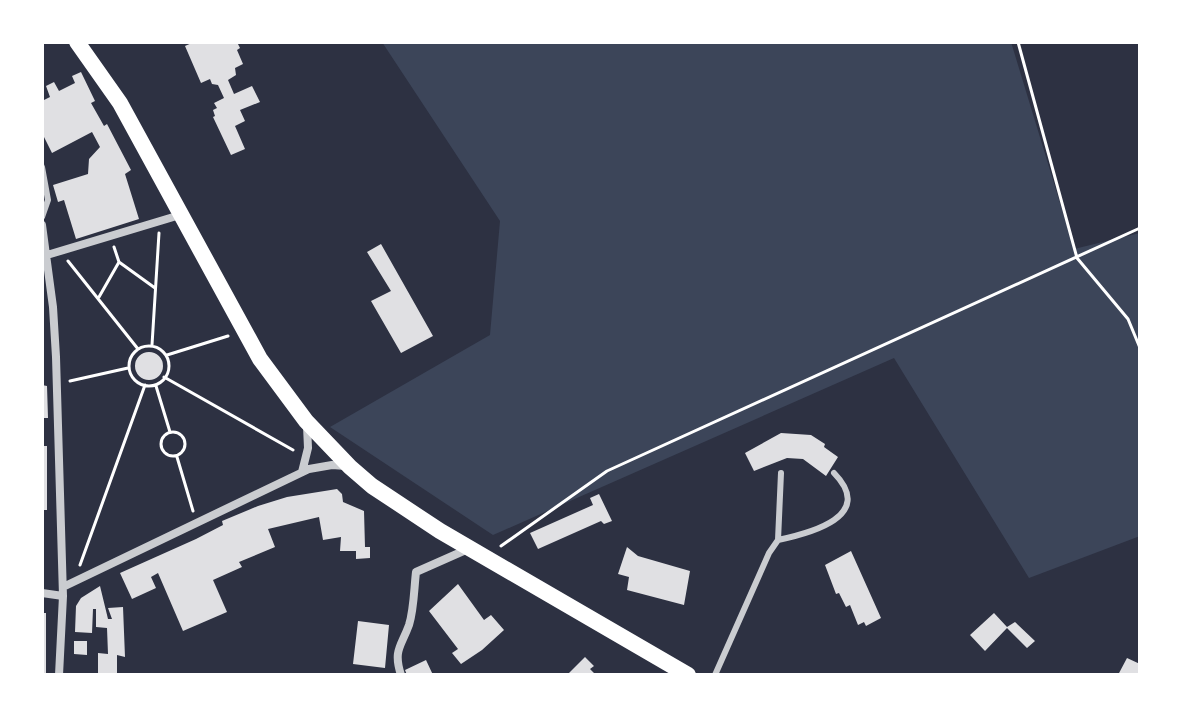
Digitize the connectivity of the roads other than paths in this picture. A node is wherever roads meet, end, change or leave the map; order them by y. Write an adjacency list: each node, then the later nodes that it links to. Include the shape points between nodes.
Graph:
1 (77, 42): 3 (main road, via 120,103)
2 (42, 167): 4 (lane, via 48,200)
3 (182, 214): 6 (street); 7 (main road, via 260,359)
4 (42, 217)
5 (42, 225): 6 (street)
6 (47, 255): 14 (street, via 55,328)
7 (306, 421): 8 (main road); 9 (street)
8 (350, 467): 9 (street, via 320,466); 13 (main road, via 397,504)
9 (302, 472): 14 (street)
10 (781, 473): 12 (lane)
11 (834, 473): 12 (lane, via 848,494 840,515 810,533)
12 (778, 540): 19 (lane)
13 (470, 548): 17 (street, via 416,572 408,626 397,651); 18 (main road)
14 (63, 591): 15 (street); 16 (street)
15 (42, 593)
16 (59, 675)
17 (401, 675)
18 (688, 675)
19 (715, 675)

